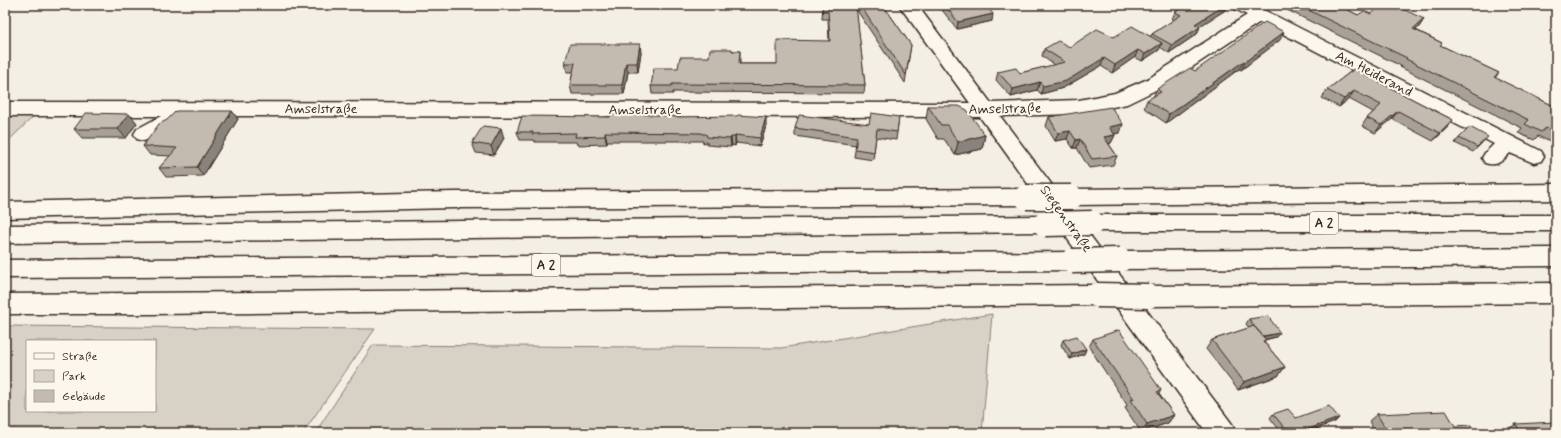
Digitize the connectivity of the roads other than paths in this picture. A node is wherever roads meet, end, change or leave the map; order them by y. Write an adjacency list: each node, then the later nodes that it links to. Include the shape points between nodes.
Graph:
1 (908, 5): 6 (main road, Siegenstraße)
2 (1241, 5): 3 (main road, Am Heiderand)
3 (1259, 15): 6 (main road, Amselstraße, via 1155,84 1120,99 1079,107); 8 (main road, Am Heiderand)
4 (5, 109): 5 (main road, Amselstraße)
5 (179, 110): 6 (main road, Amselstraße); 7 (main road, via 165,123)
6 (986, 110): 19 (main road, Siegenstraße)
7 (144, 134)
8 (1508, 143): 9 (main road, Am Heiderand); 10 (main road)
9 (1534, 156)
10 (1492, 158)
11 (1556, 192): 12 (main road, bridge, via 1026,198 454,200)
12 (5, 210)
13 (1556, 223): 14 (main road, A 2, bridge, via 1092,223)
14 (5, 234)
15 (1556, 257): 16 (main road, A 2, bridge)
16 (5, 269)
17 (1556, 293): 18 (main road, bridge)
18 (5, 304)
19 (1223, 433)

